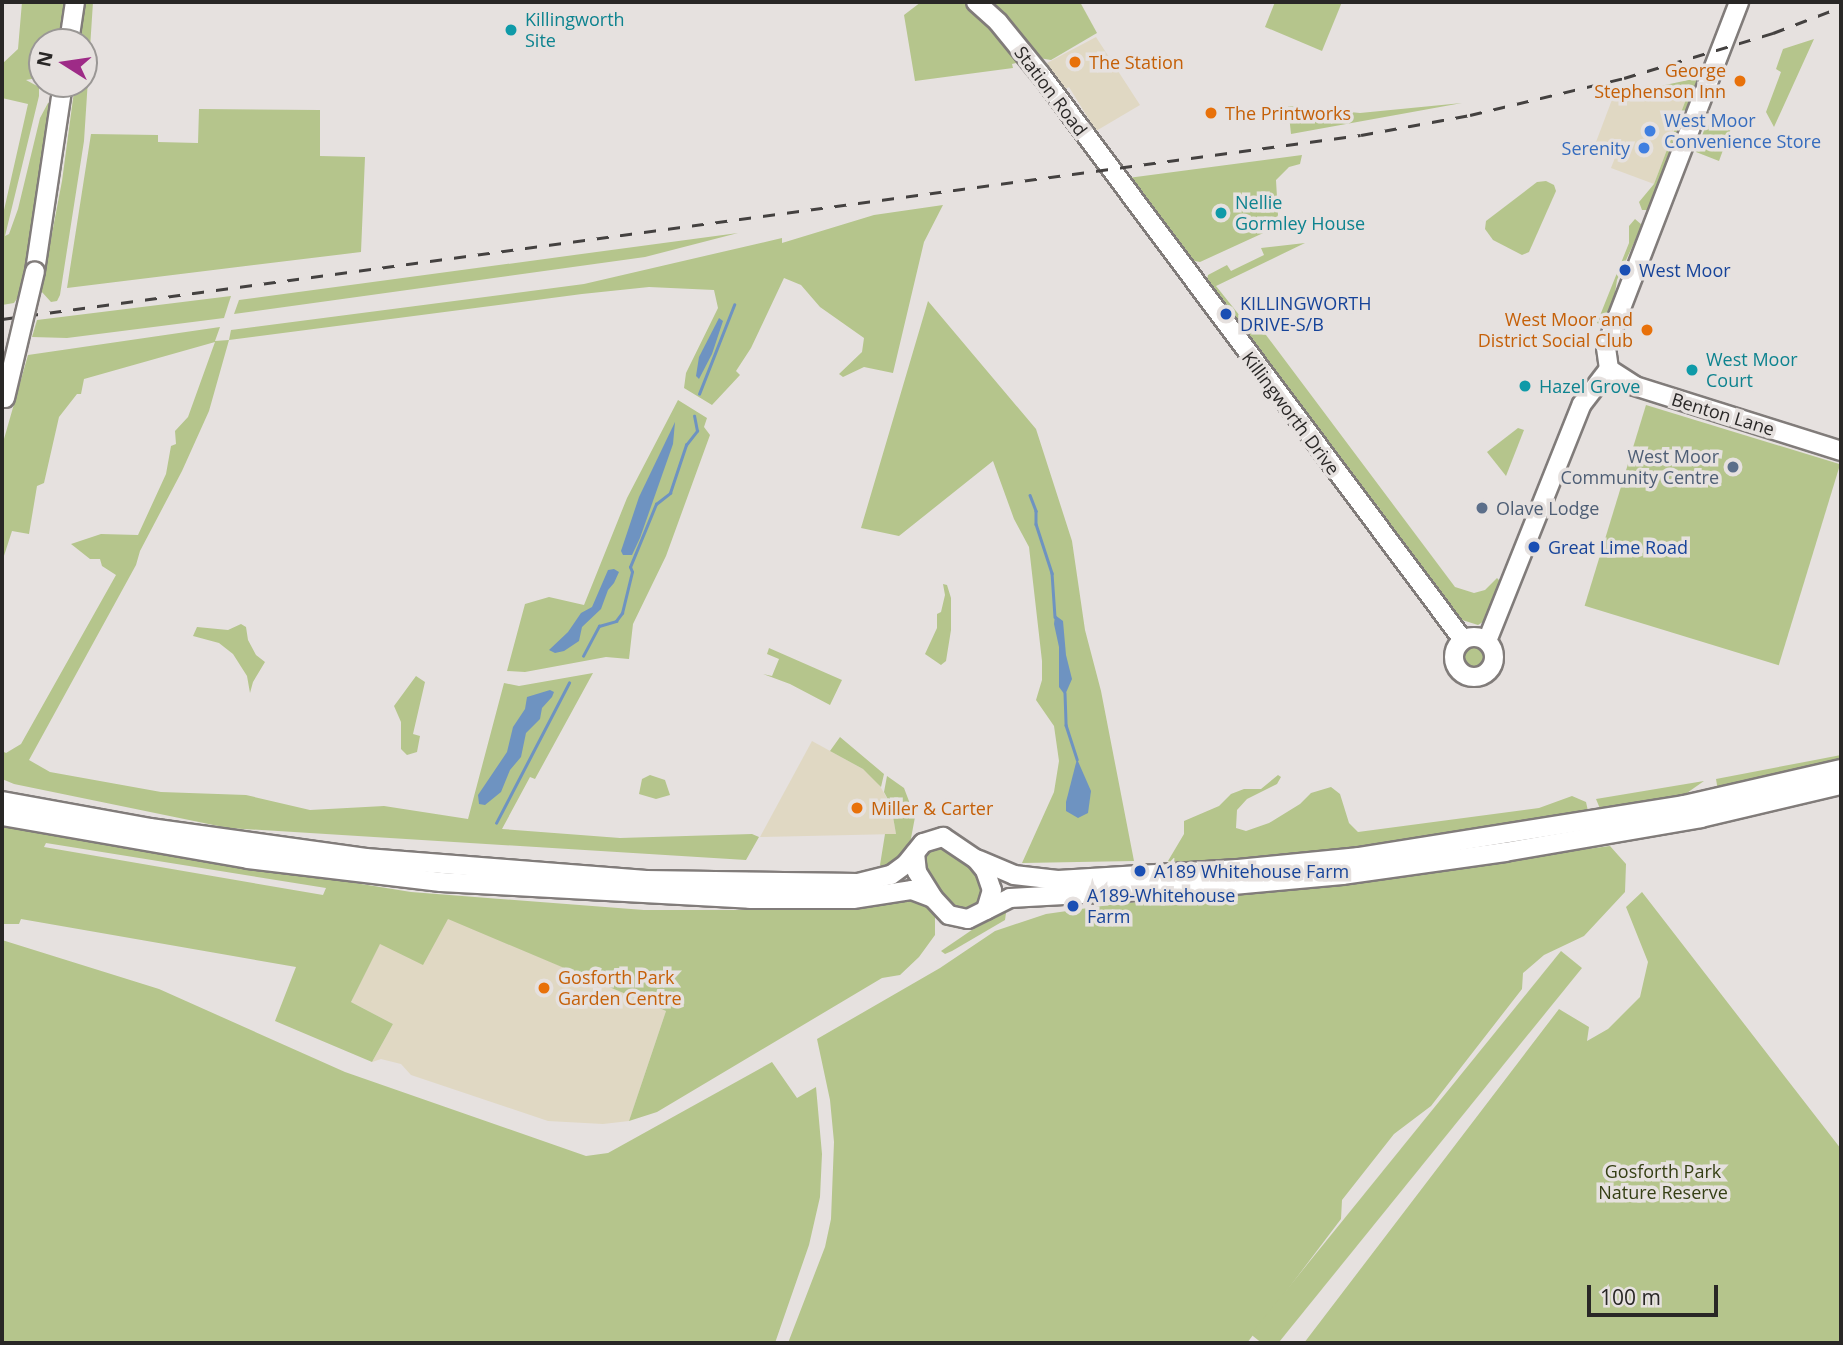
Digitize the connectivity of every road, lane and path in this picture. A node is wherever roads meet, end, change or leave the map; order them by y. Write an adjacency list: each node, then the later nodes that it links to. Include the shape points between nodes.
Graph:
1 (75, 2): 4 (main road)
2 (976, 2): 6 (main road, Station Road, via 1041,75)
3 (1739, 2): 7 (main road, via 1606,347)
4 (71, 28)
5 (61, 98): 8 (main road, bridge, via 35,271)
6 (1120, 184): 10 (main road, Killingworth Drive)
7 (1609, 369): 9 (main road, Benton Lane, via 1634,386); 11 (main road, via 1582,404)
8 (3, 402)
9 (1841, 451)
10 (1463, 640): 11 (main road, via 1477,637); 11 (main road, via 1455,662 1472,677 1488,672 1494,662)
11 (1487, 641)
12 (1841, 769): 17 (main road, via 1576,824 1315,862 1058,880 1014,875)
13 (1841, 785): 19 (main road, via 1701,818 1505,852 1249,884 1010,898)
14 (2, 801): 16 (main road, via 256,844 576,877 845,884 891,875)
15 (2, 816): 18 (main road, via 248,859 453,883 750,899 853,899 912,890)
16 (915, 853): 17 (main road, via 927,840 943,837); 18 (main road, via 917,872)
17 (976, 859): 19 (main road, via 991,882)
18 (933, 898): 19 (main road, via 960,919)
19 (986, 910)

